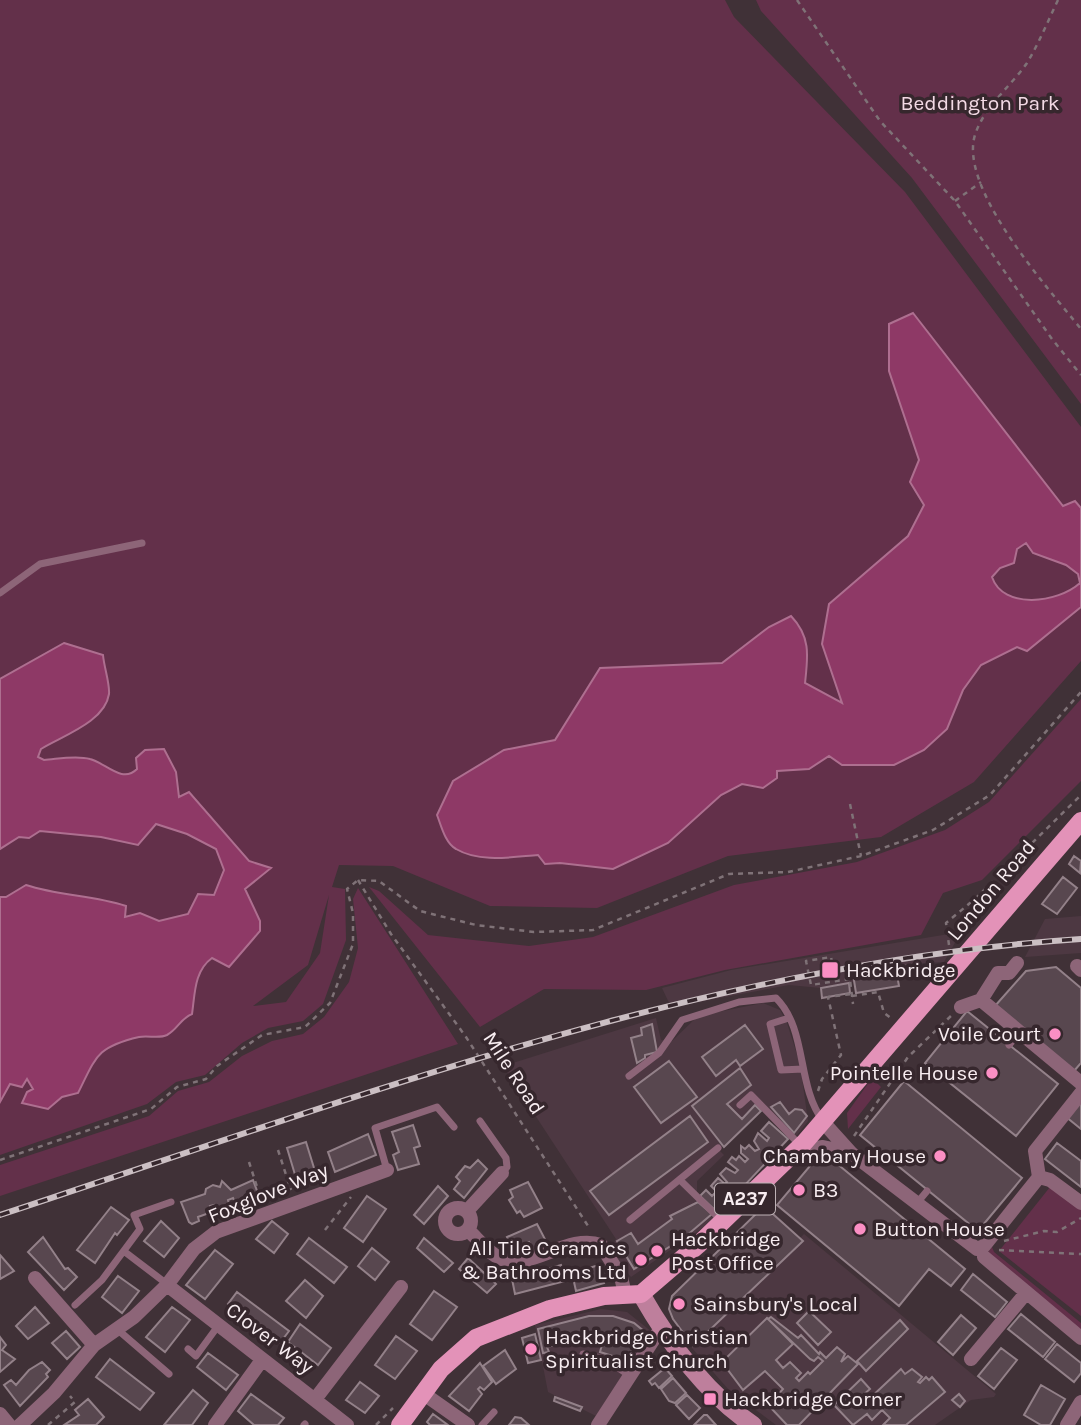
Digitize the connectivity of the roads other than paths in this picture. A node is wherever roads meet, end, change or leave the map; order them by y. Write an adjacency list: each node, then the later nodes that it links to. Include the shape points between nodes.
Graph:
1 (142, 543): 2 (lane, via 40,564)
2 (0, 593)
3 (1081, 821): 16 (main road, London Road / A237)
4 (1017, 962): 5 (street, via 1009,973 998,973)
5 (981, 1000): 6 (street); 8 (street)
6 (961, 1007)
7 (789, 1018): 10 (lane); 10 (lane, via 770,1024 781,1070); 11 (lane, via 776,998 767,997 682,1020 659,1053)
8 (1020, 1032): 9 (lane); 12 (street)
9 (1009, 1045)
10 (803, 1069): 16 (lane, via 809,1101)
11 (629, 1076)
12 (1081, 1083)
13 (1081, 1093): 23 (street, via 1035,1152)
14 (740, 1105): 19 (lane, via 751,1095)
15 (480, 1121): 22 (lane, via 506,1158)
16 (823, 1122): 19 (main road, London Road / A237); 20 (street)
17 (454, 1126): 21 (lane, Foxglove Way, via 437,1107 375,1128)
18 (718, 1148): 24 (lane)
19 (797, 1149): 20 (street); 31 (main road, London Road / A237)
20 (849, 1150): 27 (street)
21 (387, 1170): 36 (street, Foxglove Way, via 216,1232 194,1249)
22 (502, 1173): 29 (street)
23 (1039, 1177): 28 (street); 33 (street)
24 (680, 1180): 30 (lane); 31 (lane)
25 (927, 1191): 27 (lane)
26 (171, 1202): 34 (lane, via 134,1214 140,1228)
27 (916, 1203): 33 (street, via 974,1249)
28 (1081, 1203)
29 (467, 1211): 32 (street, via 472,1222); 32 (street, via 451,1210 445,1222 452,1233)
30 (630, 1220)
31 (722, 1221): 39 (main road, London Road / A237)
32 (468, 1230): 39 (street, via 491,1252 510,1261 579,1243 601,1245)
33 (987, 1248): 38 (street)
34 (125, 1252): 36 (lane); 40 (lane)
35 (35, 1278): 45 (street)
36 (167, 1285): 41 (street, Clover Way); 43 (street, Foxglove Way)
37 (401, 1287): 53 (street)
38 (1027, 1293): 44 (street); 48 (street)
39 (633, 1294): 42 (main road); 52 (main road, via 550,1309 492,1330 455,1355)
40 (75, 1305)
41 (218, 1326): 46 (lane, via 196,1356); 49 (street, Clover Way)
42 (661, 1328): 51 (street); 65 (main road, via 713,1389)
43 (118, 1331): 45 (street, Foxglove Way); 50 (lane)
44 (1081, 1338)
45 (94, 1345): 58 (street, Foxglove Way)
46 (188, 1349)
47 (583, 1354): 51 (lane, via 605,1359)
48 (971, 1359)
49 (262, 1360): 53 (street, Clover Way); 59 (street)
50 (169, 1374)
51 (629, 1375): 64 (street)
52 (424, 1394): 61 (main road); 62 (street)
53 (316, 1398): 60 (street, Clover Way)
54 (1081, 1402): 66 (street)
55 (494, 1412): 63 (lane)
56 (0, 1414): 57 (street)
57 (9, 1425)
58 (20, 1425)
59 (216, 1425)
60 (347, 1425)
61 (400, 1425)
62 (468, 1425)
63 (482, 1425)
64 (598, 1425)
65 (753, 1425)
66 (1067, 1425)

